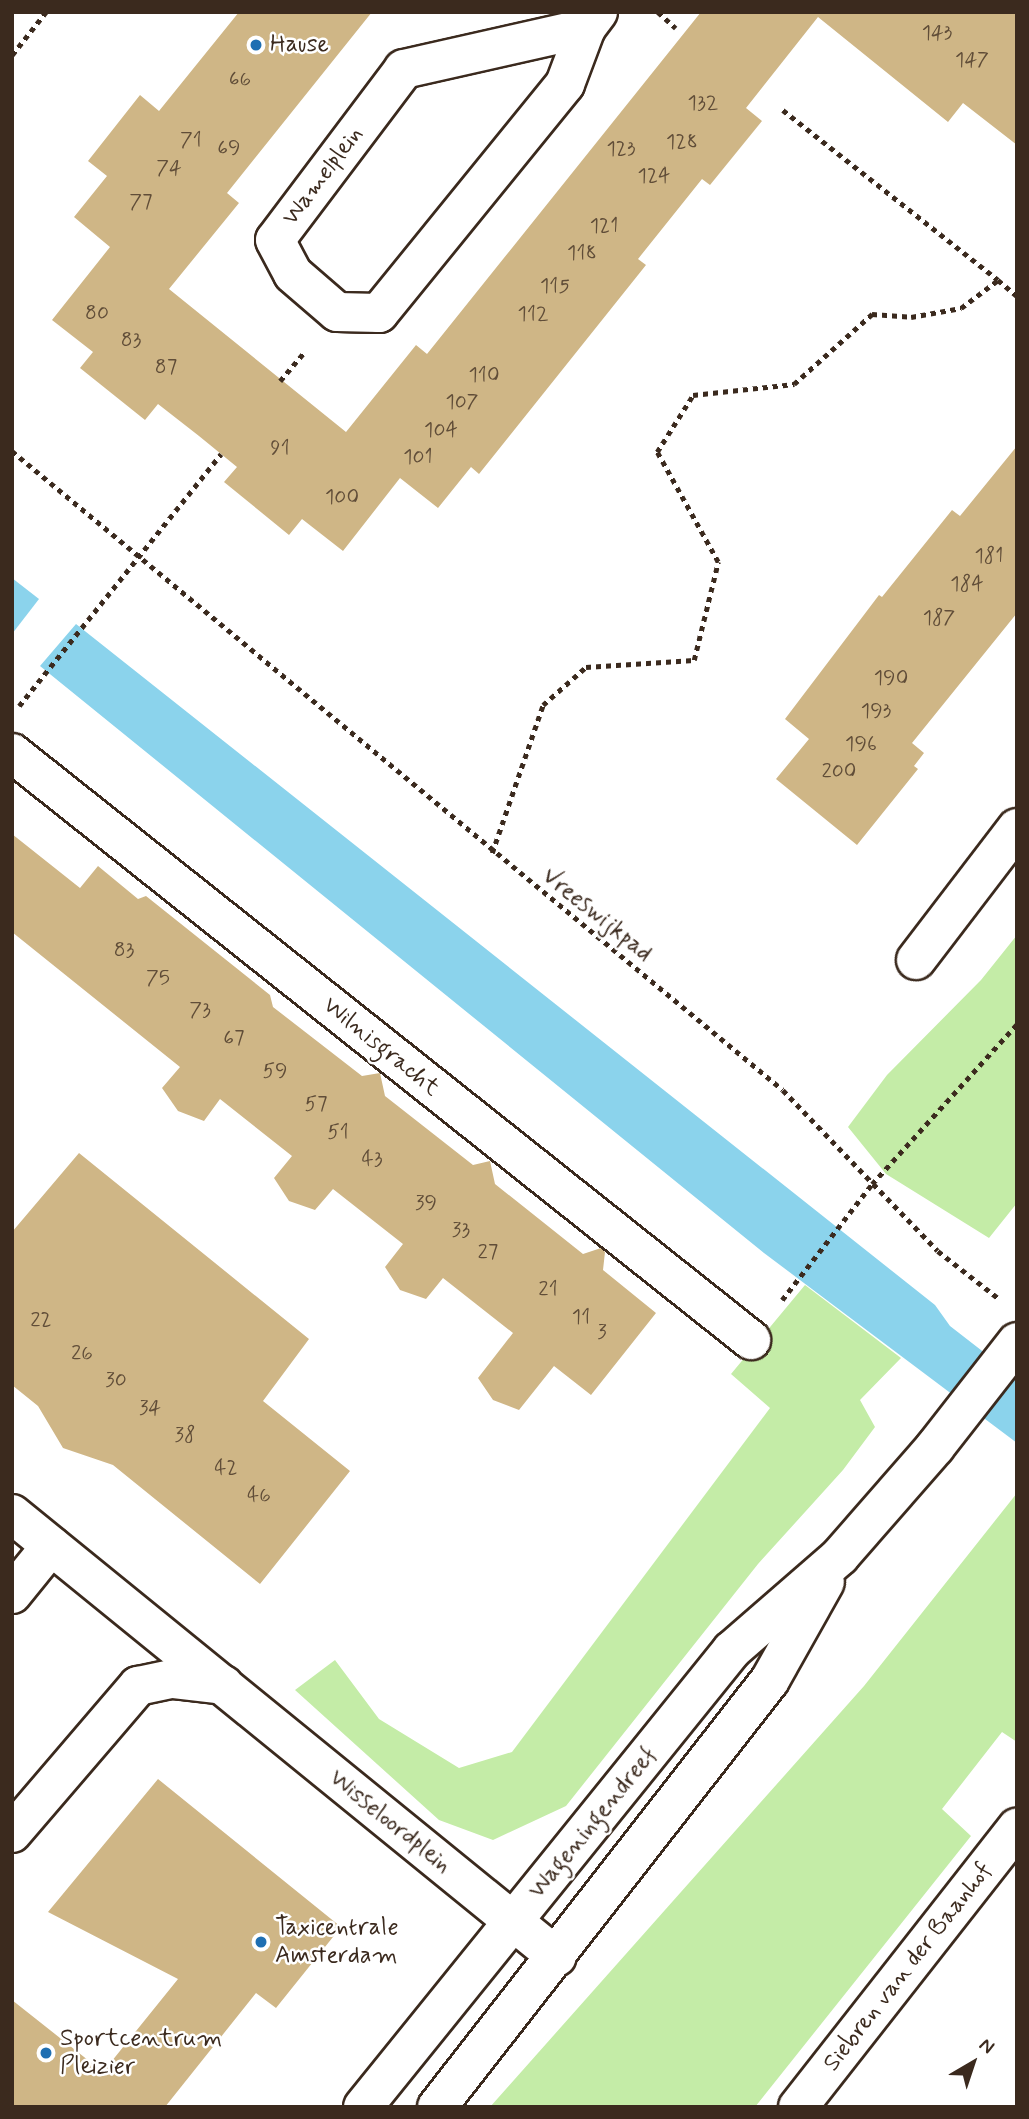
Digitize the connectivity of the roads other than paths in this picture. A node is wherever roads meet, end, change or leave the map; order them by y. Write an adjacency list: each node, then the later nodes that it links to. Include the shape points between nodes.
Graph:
1 (592, 20): 1 (street, Wamelplein, via 404,69 275,240 293,274 337,312 380,313 565,84)
2 (12, 753): 6 (street, Wilnisgracht)
3 (1017, 828): 4 (street)
4 (916, 960)
5 (1012, 1324): 9 (street, Wageningendreef, via 934,1447)
6 (751, 1340)
7 (12, 1514): 8 (street, Wisseloordplein)
8 (51, 1546): 10 (street); 11 (street, Wisseloordplein)
9 (840, 1556): 14 (street, Wageningendreef, via 732,1650); 15 (street, Wageningendreef, via 769,1680)
10 (12, 1594)
11 (224, 1685): 13 (street, via 172,1679 138,1686); 14 (street, Wisseloordplein)
12 (1017, 1828): 18 (street, Siebren van der Baanhof)
13 (12, 1833)
14 (513, 1922): 15 (street, Wisseloordplein); 16 (street, Wageningendreef)
15 (557, 1957): 17 (street, Wageningendreef)
16 (363, 2107)
17 (437, 2107)
18 (798, 2107)

